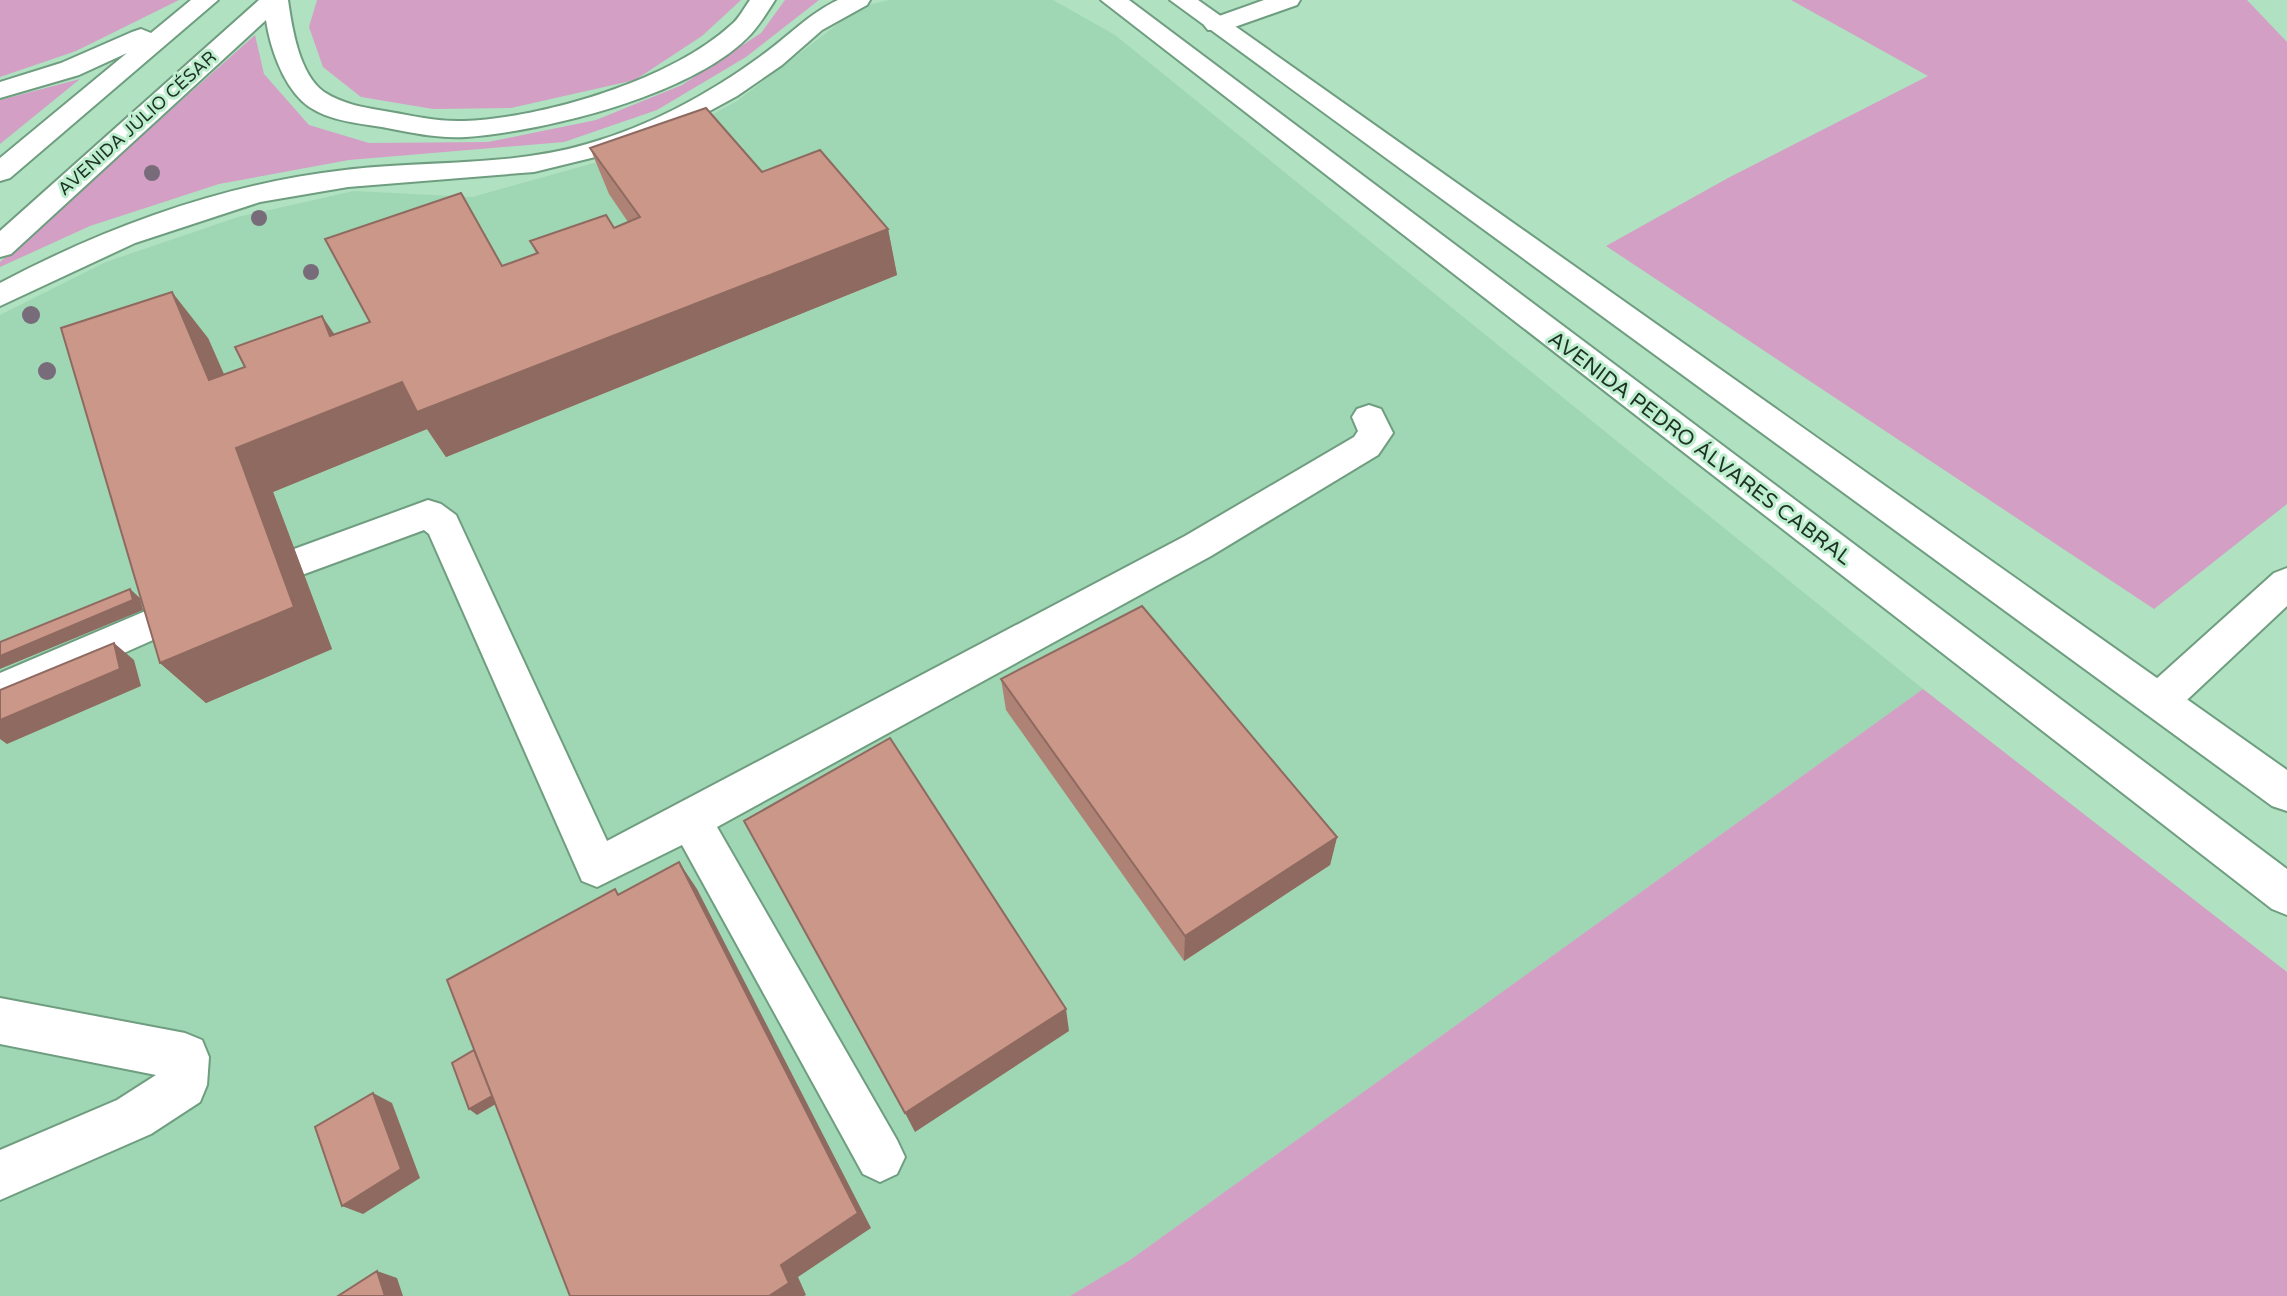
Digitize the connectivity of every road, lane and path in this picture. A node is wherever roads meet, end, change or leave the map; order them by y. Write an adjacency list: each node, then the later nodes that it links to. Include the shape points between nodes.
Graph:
1 (275, 0): 2 (main road, via 283,50 312,96 346,113 464,129 548,117 645,88 713,51 741,30); 12 (main road, AVENIDA JÚLIO CÉSAR)
2 (763, 0)
3 (858, 0): 13 (main road, via 827,16 772,61 706,105 630,140 510,169 346,178 262,193 160,223 66,262)
4 (1096, 0): 7 (main road, AVENIDA PEDRO ÁLVARES CABRAL)
5 (1182, 0): 9 (main road)
6 (1289, 0): 9 (main road)
7 (1122, 6): 22 (main road, AVENIDA PEDRO ÁLVARES CABRAL)
8 (197, 8): 10 (main road, via 70,69); 11 (main road)
9 (1217, 25): 19 (main road)
10 (0, 90)
11 (0, 172)
12 (0, 247)
13 (0, 296)
14 (1369, 417): 21 (main road, via 1376,433 1366,446 1209,539)
15 (299, 562): 21 (main road, via 428,514 443,525 597,867)
16 (2287, 583): 19 (main road)
17 (176, 613): 18 (main road)
18 (0, 691)
19 (2159, 701): 20 (main road)
20 (2287, 793)
21 (690, 820): 24 (main road)
22 (2287, 895)
23 (1, 1024): 25 (main road, via 185,1057 183,1085 134,1117)
24 (880, 1157)
25 (0, 1175)

